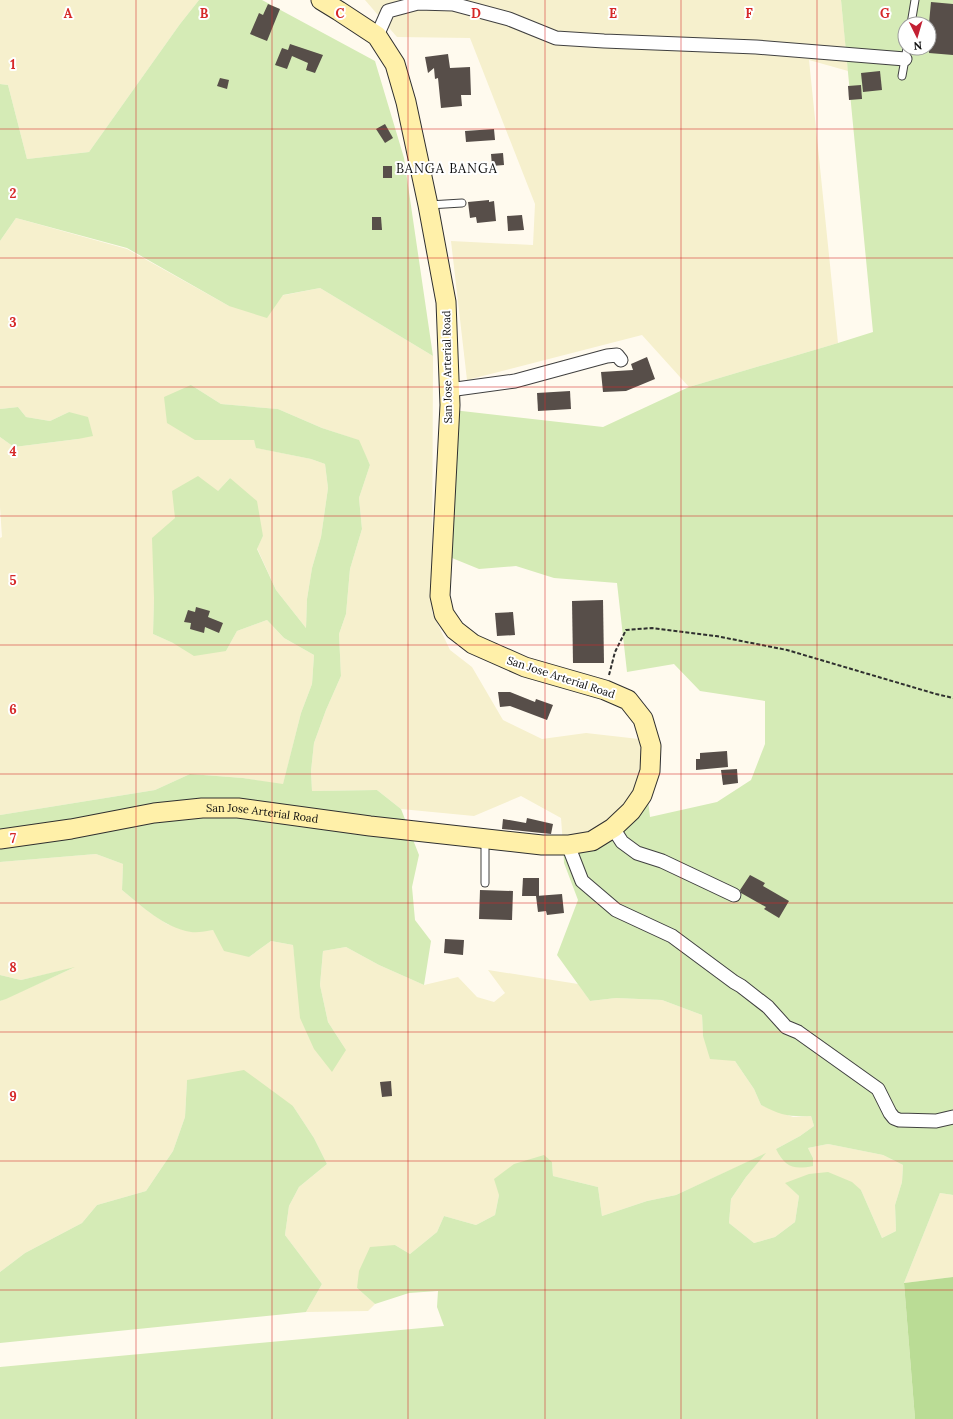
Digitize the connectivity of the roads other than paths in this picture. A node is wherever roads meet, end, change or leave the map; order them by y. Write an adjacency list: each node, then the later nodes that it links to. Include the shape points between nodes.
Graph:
1 (321, 0): 4 (main road, San Jose Arterial Road)
2 (915, 0): 3 (lane)
3 (912, 16)
4 (377, 36): 5 (street, via 388,11 418,3 453,4 509,19 556,38); 9 (main road, San Jose Arterial Road, via 395,64)
5 (897, 54)
6 (906, 56): 7 (lane)
7 (902, 76)
8 (462, 203): 9 (lane)
9 (428, 204): 11 (main road, San Jose Arterial Road, via 446,302)
10 (621, 360): 11 (street, via 617,355 608,356 515,381)
11 (449, 390): 12 (main road, San Jose Arterial Road, via 440,596 444,614 455,630 473,644 525,667 605,690 628,700 644,719 651,746 650,771 642,795 631,811)
12 (613, 828): 15 (main road, San Jose Arterial Road, via 592,841); 17 (street, via 622,842 637,853 662,861)
13 (0, 839): 14 (main road, San Jose Arterial Road, via 154,813 202,808 231,808)
14 (484, 839): 15 (main road, San Jose Arterial Road); 16 (lane)
15 (568, 845): 18 (street, via 582,881 616,910 672,936 741,986 768,1007 786,1027 798,1032 878,1089 894,1118 936,1121)
16 (485, 883)
17 (734, 895)
18 (953, 1117)

